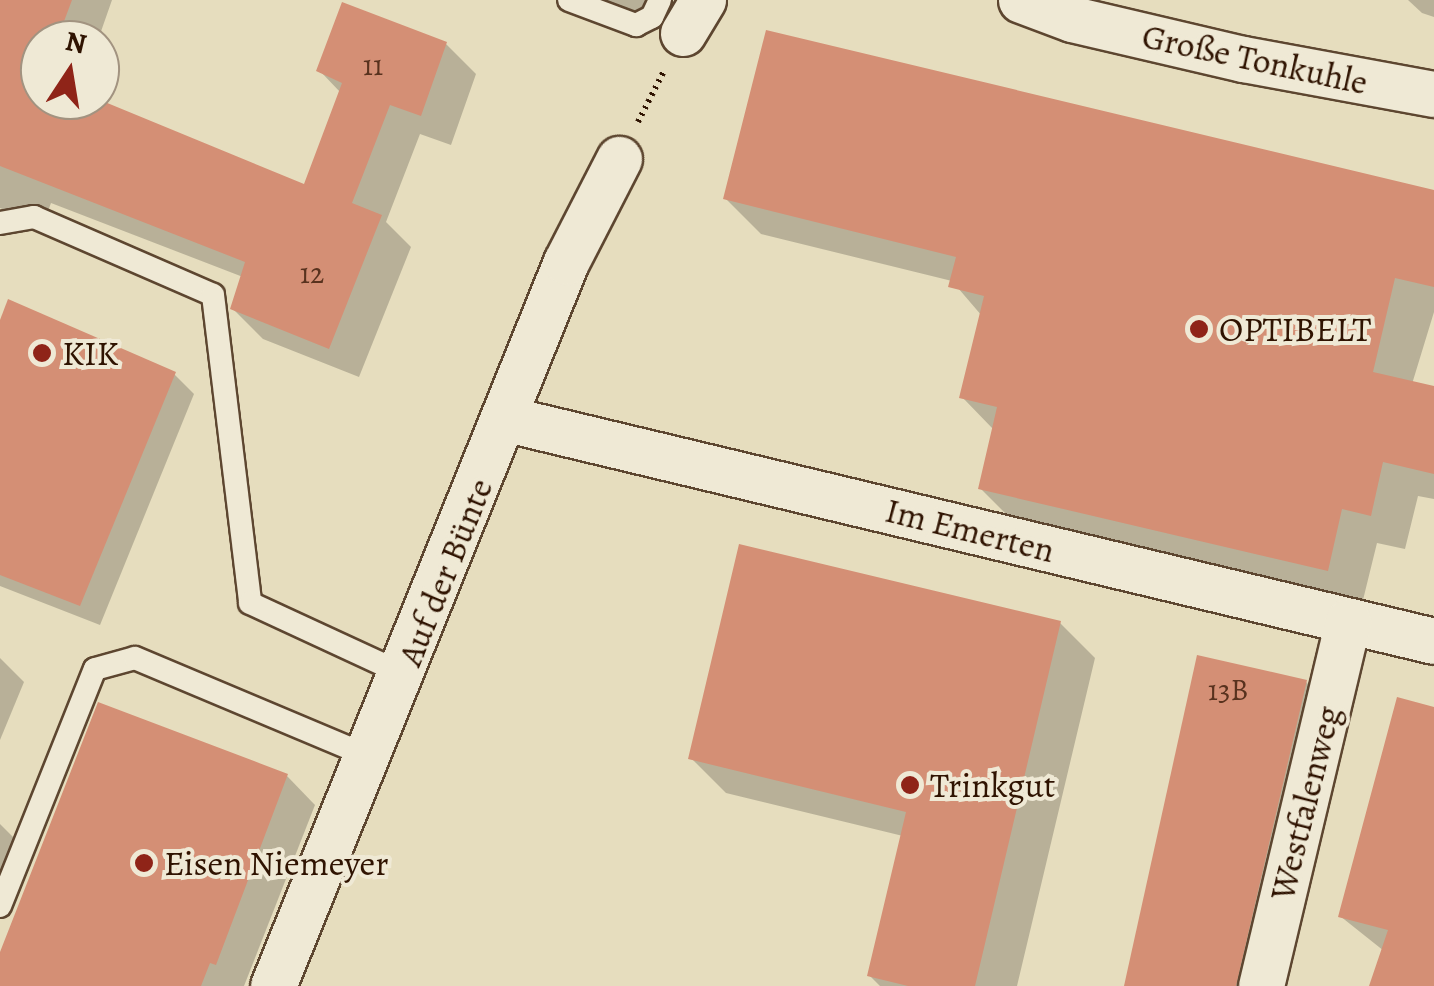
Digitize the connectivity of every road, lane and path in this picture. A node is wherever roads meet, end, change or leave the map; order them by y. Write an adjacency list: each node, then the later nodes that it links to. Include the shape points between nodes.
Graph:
1 (569, 0): 3 (lane, via 636,25)
2 (1021, 0): 4 (street, Große Tonkuhle, via 1072,19 1243,59)
3 (675, 12): 5 (path)
4 (1434, 94)
5 (619, 159): 7 (street, Auf der Bünte, via 566,262)
6 (0, 223): 10 (lane, via 34,216 214,295 250,603)
7 (506, 419): 8 (street, Im Emerten); 10 (street, Auf der Bünte)
8 (1348, 621): 9 (street, Im Emerten); 14 (street, Westfalenweg)
9 (1434, 641)
10 (404, 674): 11 (street, Auf der Bünte)
11 (370, 756): 12 (lane, via 135,658 95,670); 13 (street, Auf der Bünte)
12 (0, 906)
13 (273, 986)
14 (1261, 986)

